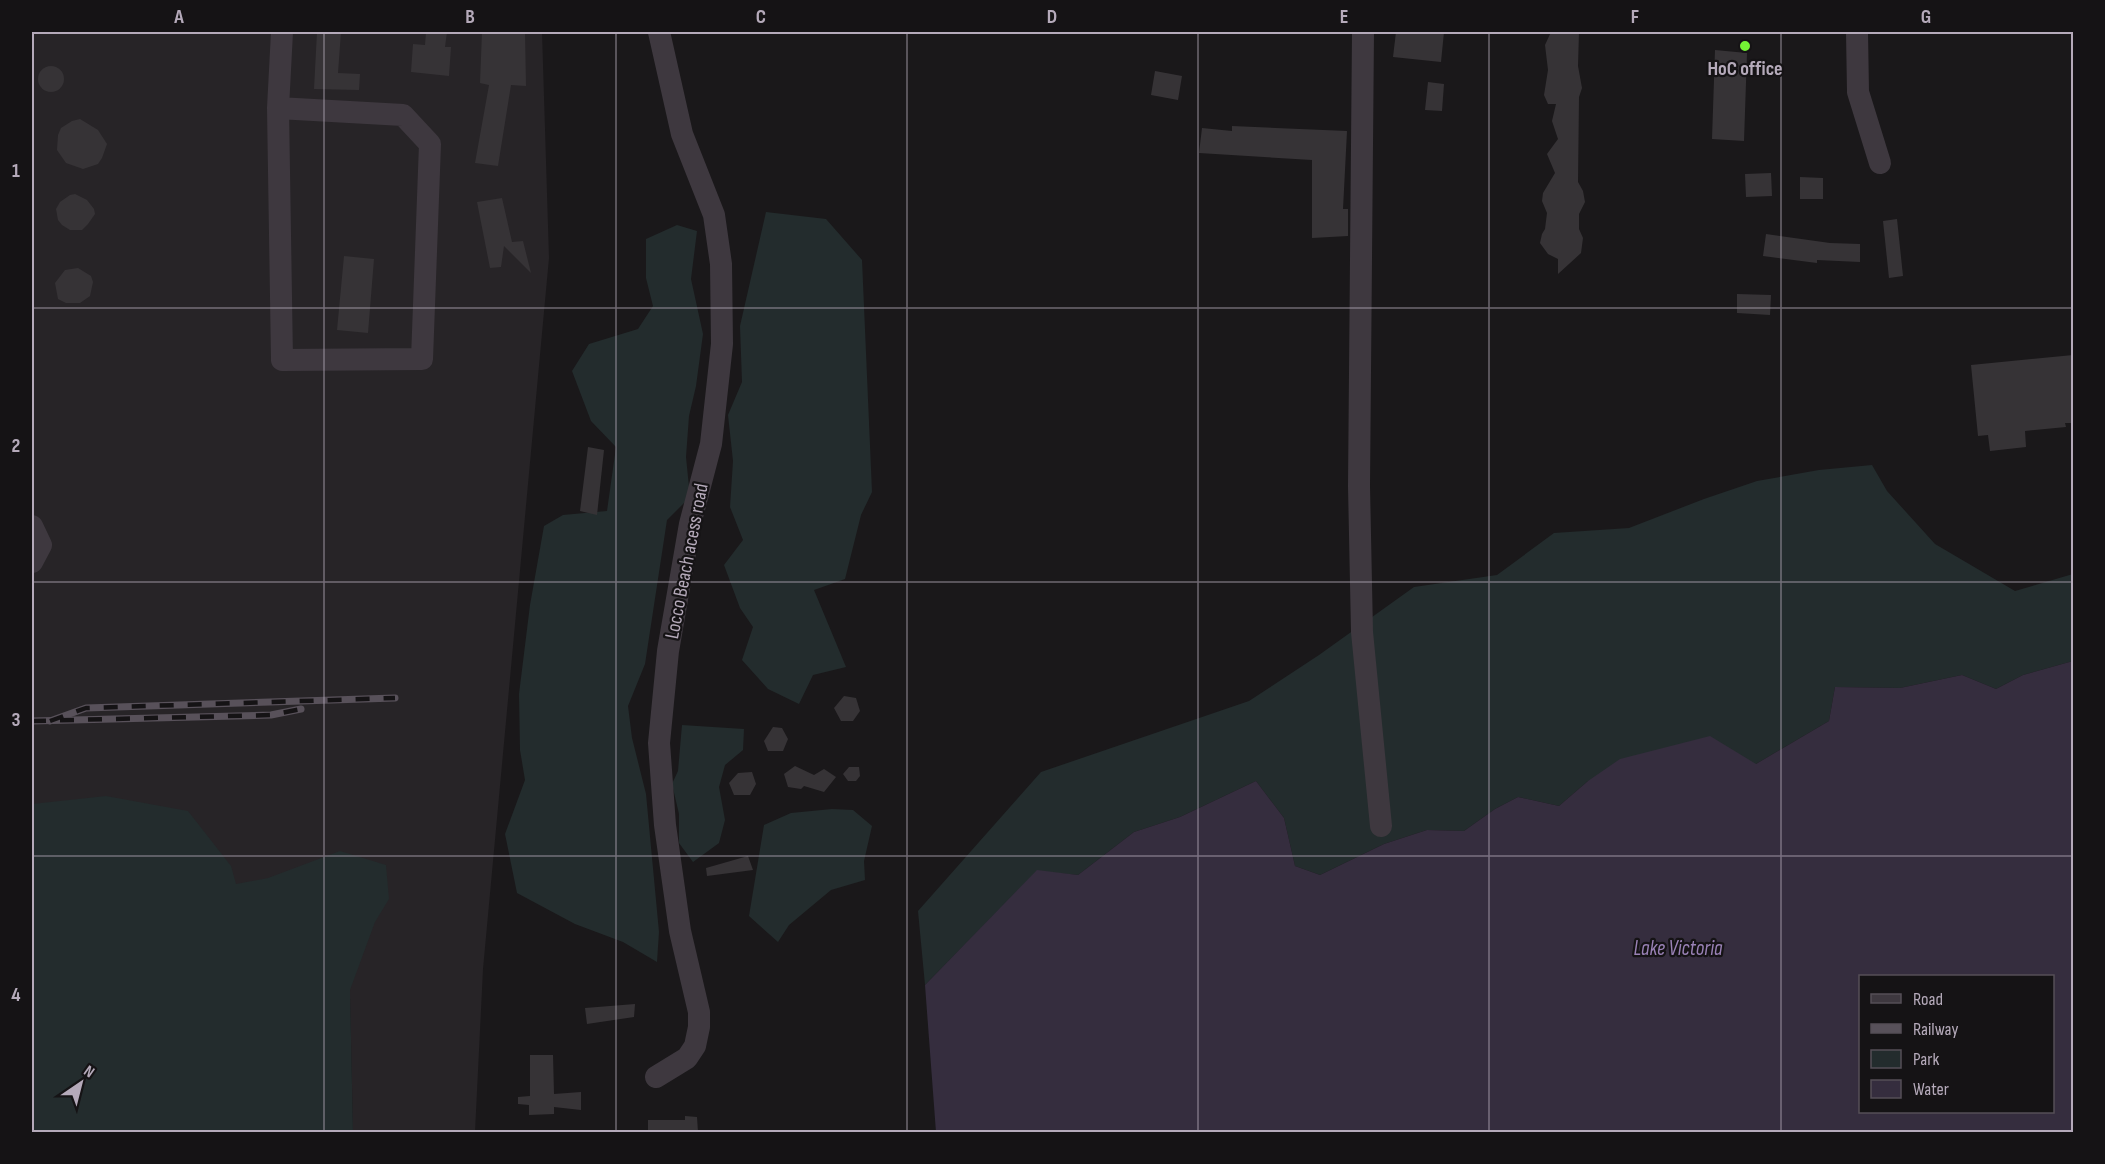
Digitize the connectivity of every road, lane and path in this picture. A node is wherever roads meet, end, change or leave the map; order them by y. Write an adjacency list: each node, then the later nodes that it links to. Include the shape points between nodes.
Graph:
1 (282, 32): 5 (street)
2 (659, 32): 10 (street, Locco Beach acess road, via 682,134 714,215 721,264 722,344 711,444 690,524 668,651 660,743 665,825 699,1027 695,1046 687,1058)
3 (1363, 32): 9 (street, via 1359,486 1362,632)
4 (1857, 32): 6 (street, via 1858,92)
5 (278, 108): 5 (street, via 282,360 422,359 430,144 403,115)
6 (1880, 163)
7 (32, 526): 8 (street, via 41,545)
8 (32, 562)
9 (1381, 826)
10 (656, 1077)

